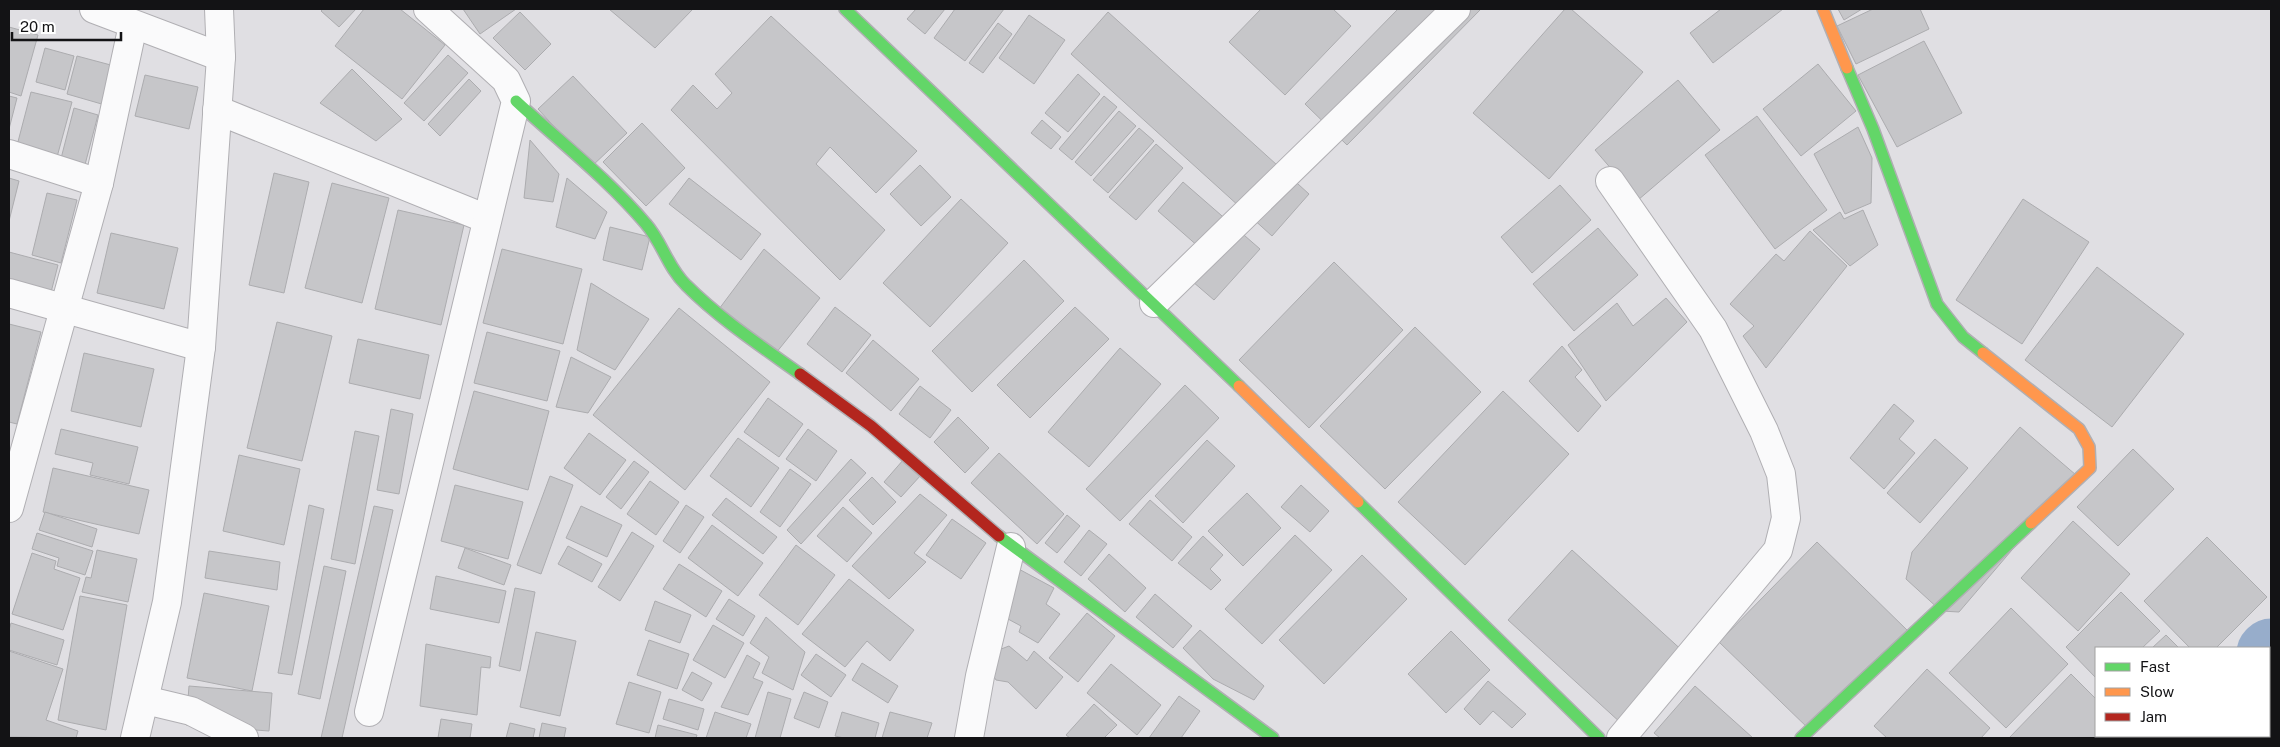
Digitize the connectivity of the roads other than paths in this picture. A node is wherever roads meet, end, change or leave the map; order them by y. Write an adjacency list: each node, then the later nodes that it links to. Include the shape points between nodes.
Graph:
1 (94, 9): 7 (street)
2 (219, 9): 8 (street)
3 (428, 9): 9 (street, via 506,80)
4 (845, 9): 16 (street)
5 (1456, 9): 16 (street)
6 (1823, 9): 29 (street, via 1873,129 1937,304 1963,337 2079,429 2089,447 2090,468)
7 (133, 25): 8 (street); 13 (street)
8 (220, 57): 10 (street)
9 (516, 101): 14 (street); 20 (street, via 648,226 684,284 722,317 871,426)
10 (217, 110): 14 (street); 18 (street)
11 (9, 154): 13 (street)
12 (1610, 181): 28 (street, via 1713,329 1764,431 1781,474 1786,518 1778,550)
13 (99, 183): 17 (street)
14 (487, 219): 22 (street)
15 (9, 293): 17 (street)
16 (1154, 303): 27 (street)
17 (65, 307): 18 (street); 19 (street)
18 (201, 347): 21 (street, via 167,602)
19 (9, 508)
20 (1011, 547): 25 (street, via 980,676); 26 (street)
21 (145, 700): 23 (street); 24 (street, via 191,711)
22 (369, 712)
23 (136, 738)
24 (244, 738)
25 (969, 738)
26 (1273, 738)
27 (1599, 738)
28 (1621, 738)
29 (1801, 738)

